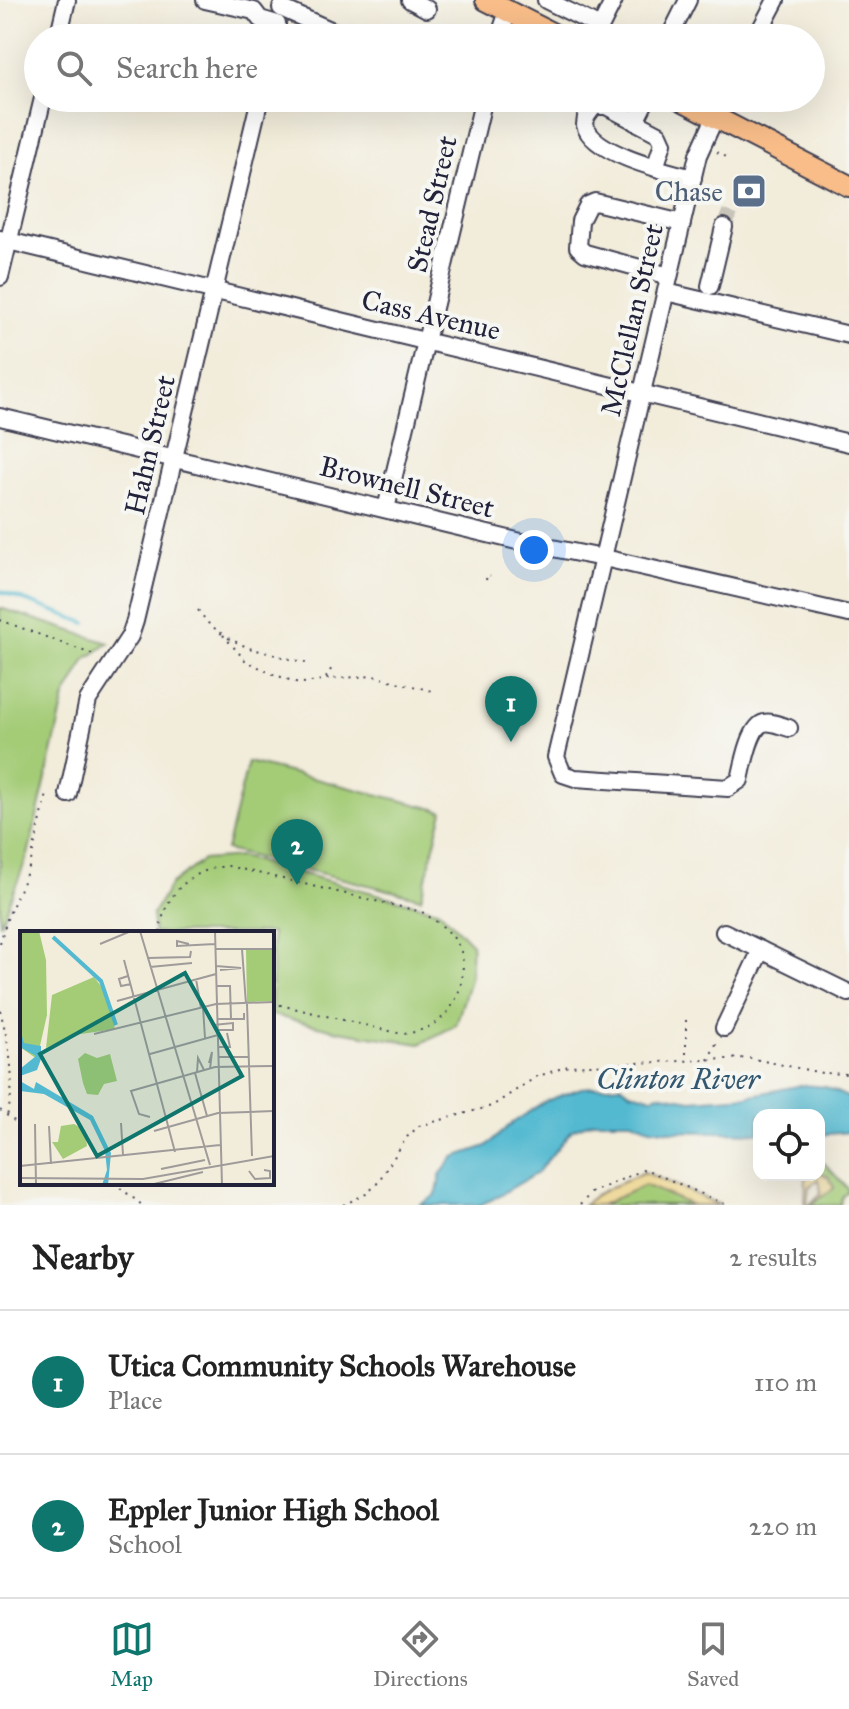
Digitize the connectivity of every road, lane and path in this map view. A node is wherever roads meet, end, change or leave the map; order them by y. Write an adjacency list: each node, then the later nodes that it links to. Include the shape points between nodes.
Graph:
1 (67, 0): 12 (street)
2 (205, 0): 9 (street)
3 (410, 0): 10 (street)
4 (546, 0): 16 (street)
5 (614, 0): 17 (street)
6 (688, 0): 18 (street)
7 (776, 0): 19 (street)
8 (496, 4): 14 (street); 15 (main road)
9 (255, 6): 11 (street, via 260,19)
10 (427, 9)
11 (279, 18): 13 (street)
12 (61, 24)
13 (300, 24)
14 (498, 24)
15 (534, 24)
16 (583, 24)
17 (602, 24)
18 (676, 24)
19 (763, 24)
20 (39, 112): 36 (street)
21 (257, 112): 40 (street, Hahn Street)
22 (477, 112): 42 (street, Stead Street)
23 (588, 112): 31 (street, via 585,125 591,138)
24 (614, 112): 28 (street)
25 (640, 112): 28 (street)
26 (717, 112): 32 (street, McClellan Street)
27 (727, 112): 33 (main road)
28 (635, 122): 31 (street, via 663,139)
29 (716, 152): 30 (path)
30 (730, 159)
31 (655, 168): 32 (street)
32 (693, 178): 34 (street, McClellan Street)
33 (849, 186)
34 (682, 223): 38 (street, McClellan Street); 38 (street, via 595,202 580,221 578,247 585,253)
35 (724, 227): 39 (street)
36 (4, 240): 37 (street); 40 (street, Cass Avenue)
37 (0, 277)
38 (668, 284): 41 (street); 43 (street, McClellan Street)
39 (710, 286)
40 (214, 291): 42 (street, Cass Avenue); 46 (street, Hahn Street)
41 (849, 335)
42 (426, 341): 43 (street, Cass Avenue); 47 (street, Stead Street)
43 (641, 392): 45 (street, Cass Avenue); 48 (street, McClellan Street)
44 (0, 417): 46 (street, Brownell Street)
45 (849, 443)
46 (174, 457): 47 (street, Brownell Street); 62 (street, Hahn Street, via 135,621 88,700)
47 (386, 509): 48 (street, Brownell Street)
48 (602, 558): 52 (street, Brownell Street); 60 (street, McClellan Street, via 557,747 563,774 728,788 740,780 758,726)
49 (490, 576): 50 (path)
50 (486, 580)
51 (198, 610): 54 (path)
52 (849, 614)
53 (0, 620): 55 (path)
54 (223, 635): 56 (path, via 249,648); 58 (path, via 245,660 270,673 306,683)
55 (97, 656)
56 (309, 664)
57 (333, 666): 58 (path)
58 (326, 679): 59 (path, via 374,676)
59 (436, 692)
60 (789, 728)
61 (47, 794): 65 (path, via 30,865)
62 (68, 794)
63 (160, 931): 68 (path, via 169,898 188,880 212,867 228,866 422,912 445,927 460,948 460,990 450,1010 416,1033)
64 (724, 932): 66 (street)
65 (0, 943)
66 (761, 950): 67 (street); 71 (street)
67 (849, 993)
68 (274, 1003)
69 (0, 1010): 76 (path, via 11,1065)
70 (686, 1020): 72 (path)
71 (724, 1028): 73 (path)
72 (686, 1060): 73 (path); 80 (path, via 568,1066 536,1077 492,1106 419,1126 376,1185)
73 (708, 1061): 74 (path, via 749,1058)
74 (849, 1074)
75 (0, 1110): 76 (path)
76 (7, 1116): 77 (path)
77 (20, 1126)
78 (117, 1185): 79 (path)
79 (142, 1205)
80 (343, 1205)
81 (580, 1205): 82 (path, via 591,1193 645,1169)
82 (727, 1205)

